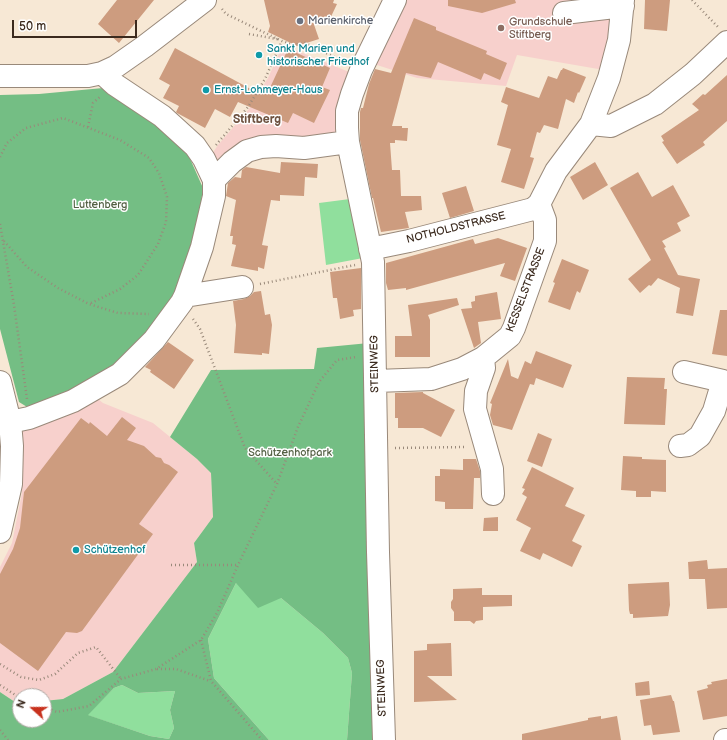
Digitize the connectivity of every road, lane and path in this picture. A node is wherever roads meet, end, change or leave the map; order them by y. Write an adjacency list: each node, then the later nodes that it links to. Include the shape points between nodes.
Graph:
1 (395, 0): 10 (street, STEINWEG)
2 (692, 0): 7 (path)
3 (211, 2): 8 (path, via 226,14); 12 (street, via 115,67)
4 (623, 3): 5 (street); 13 (street, via 619,40 609,78)
5 (564, 13)
6 (249, 34): 8 (path)
7 (725, 36): 13 (street, via 693,74 655,104 611,126)
8 (277, 37): 9 (path)
9 (282, 41): 10 (path, via 292,45 305,43); 17 (path, via 265,79 248,107)
10 (361, 70): 15 (street, STEINWEG, via 352,94)
11 (0, 76): 12 (street)
12 (108, 78): 14 (path, via 94,102); 17 (street, via 162,116 195,146)
13 (590, 124): 19 (street, via 556,171)
14 (88, 128): 16 (path, via 63,118 26,128 7,143); 24 (path, via 120,140 149,158 159,173 167,197 166,222 158,244 138,275 120,289)
15 (341, 143): 18 (street, via 304,148 261,147 247,151); 22 (street, STEINWEG)
16 (0, 157)
17 (204, 160): 18 (street)
18 (214, 180): 25 (street, via 214,196 202,247)
19 (539, 204): 22 (street, NOTHOLDSTRASSE, via 533,209 409,241); 27 (street, KESSELSTRASSE, via 545,220 545,241 514,328 510,336)
20 (0, 224): 21 (path)
21 (4, 240): 24 (path, via 27,267 58,288); 32 (path)
22 (371, 255): 23 (path); 26 (street, STEINWEG)
23 (242, 287): 25 (street)
24 (89, 304): 25 (path, via 118,313)
25 (180, 304): 32 (street, via 154,340 120,374 73,401); 36 (path, via 200,329 245,448)
26 (375, 355): 29 (street, STEINWEG); 36 (path, via 338,360 319,382 298,427)
27 (483, 358): 29 (street, KESSELSTRASSE, via 462,369 431,379); 34 (street, via 484,368 476,391 475,409)
28 (684, 372): 30 (street)
29 (376, 381): 35 (street, STEINWEG)
30 (725, 381): 33 (street, via 700,436 688,445)
31 (0, 382): 32 (street)
32 (20, 420): 38 (street, via 12,446 11,484)
33 (680, 446)
34 (486, 447): 35 (path); 37 (street, via 492,469)
35 (377, 448): 52 (street, STEINWEG)
36 (277, 484): 40 (path)
37 (493, 494)
38 (0, 532)
39 (171, 565): 40 (path)
40 (238, 565): 41 (path)
41 (201, 640): 43 (path); 45 (path)
42 (0, 664): 44 (path, via 21,677 39,680 55,674 78,654 96,647)
43 (156, 669): 44 (path); 45 (path, via 176,669)
44 (121, 679): 48 (path, via 89,706 57,712)
45 (211, 681): 51 (path)
46 (0, 685): 47 (path)
47 (12, 693)
48 (52, 710)
49 (0, 730): 50 (path)
50 (8, 740)
51 (262, 740)
52 (384, 740)

